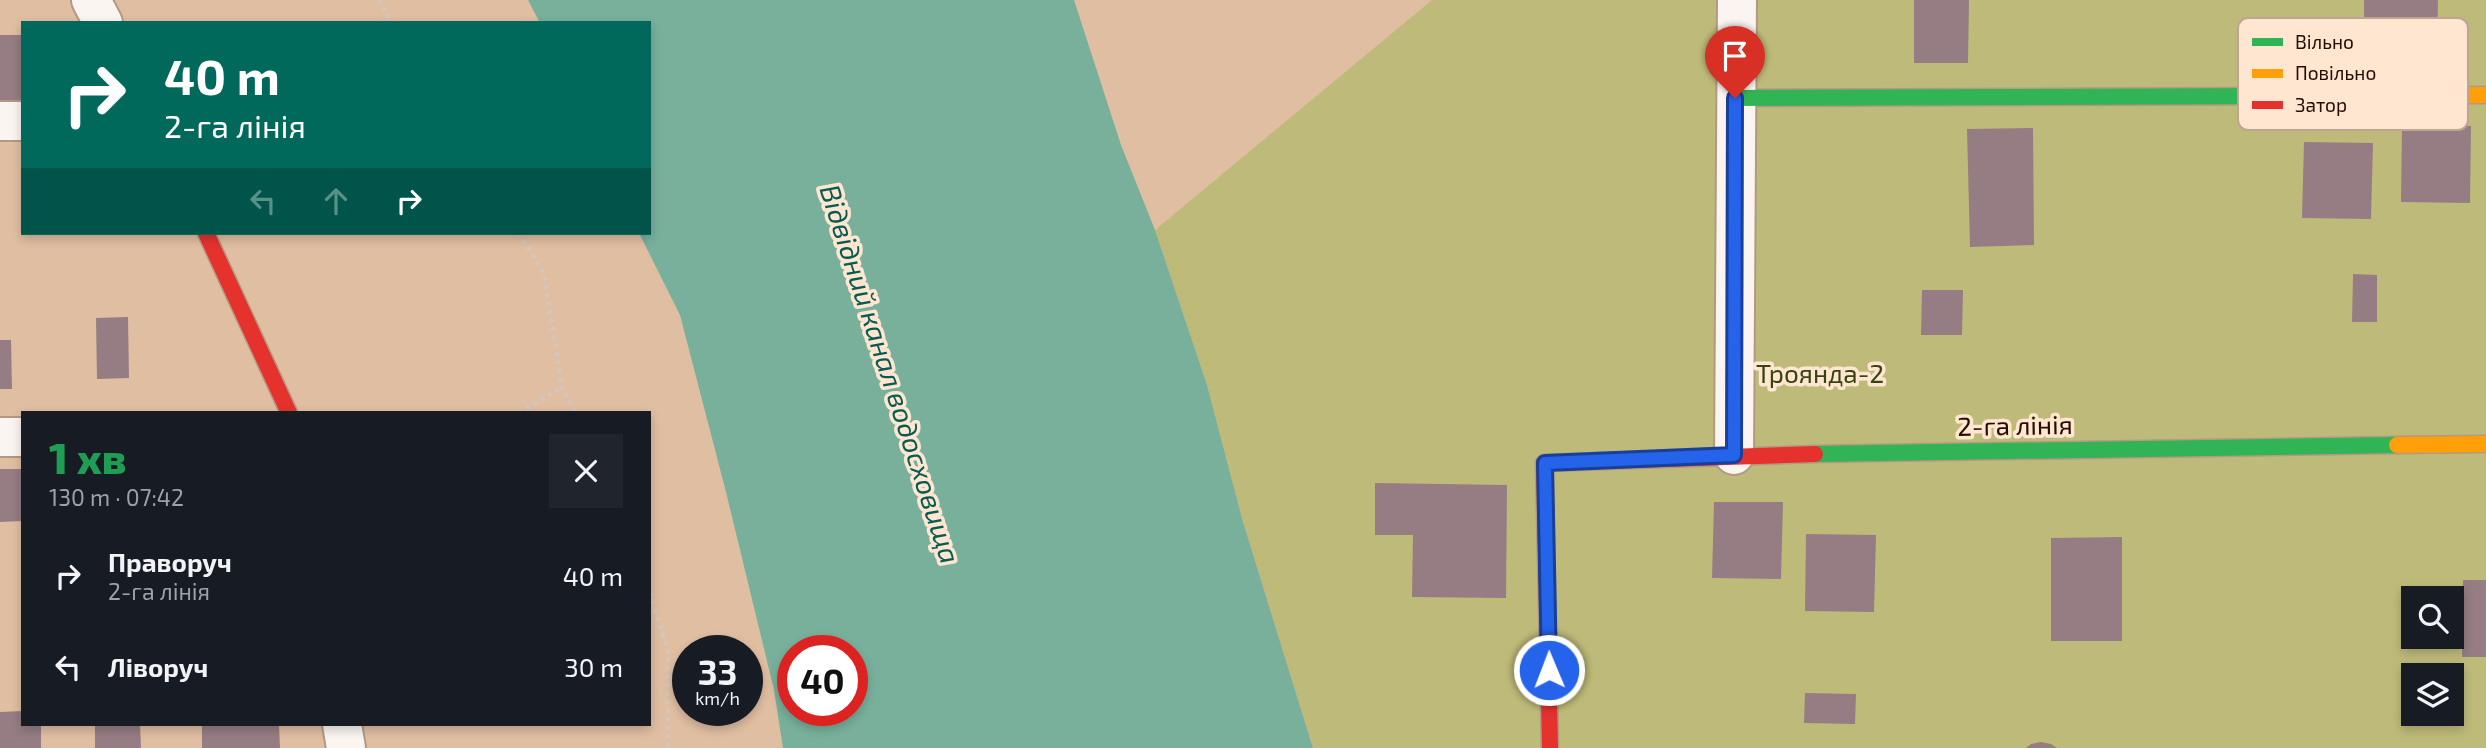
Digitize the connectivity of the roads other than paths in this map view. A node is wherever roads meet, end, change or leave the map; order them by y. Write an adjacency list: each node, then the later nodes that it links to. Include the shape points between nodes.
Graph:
1 (92, 0): 3 (street)
2 (1737, 0): 7 (street)
3 (102, 21)
4 (2468, 94): 5 (street)
5 (2486, 94)
6 (2238, 95): 7 (street)
7 (1735, 98): 15 (street)
8 (0, 121): 9 (street)
9 (21, 121)
10 (207, 235): 11 (street)
11 (288, 411)
12 (21, 436): 13 (street)
13 (0, 437)
14 (2486, 444): 15 (street, 2-га лінія)
15 (1734, 455): 18 (street, 2-га лінія, via 1545,463)
16 (342, 726): 17 (street)
17 (346, 748)
18 (1550, 748)

